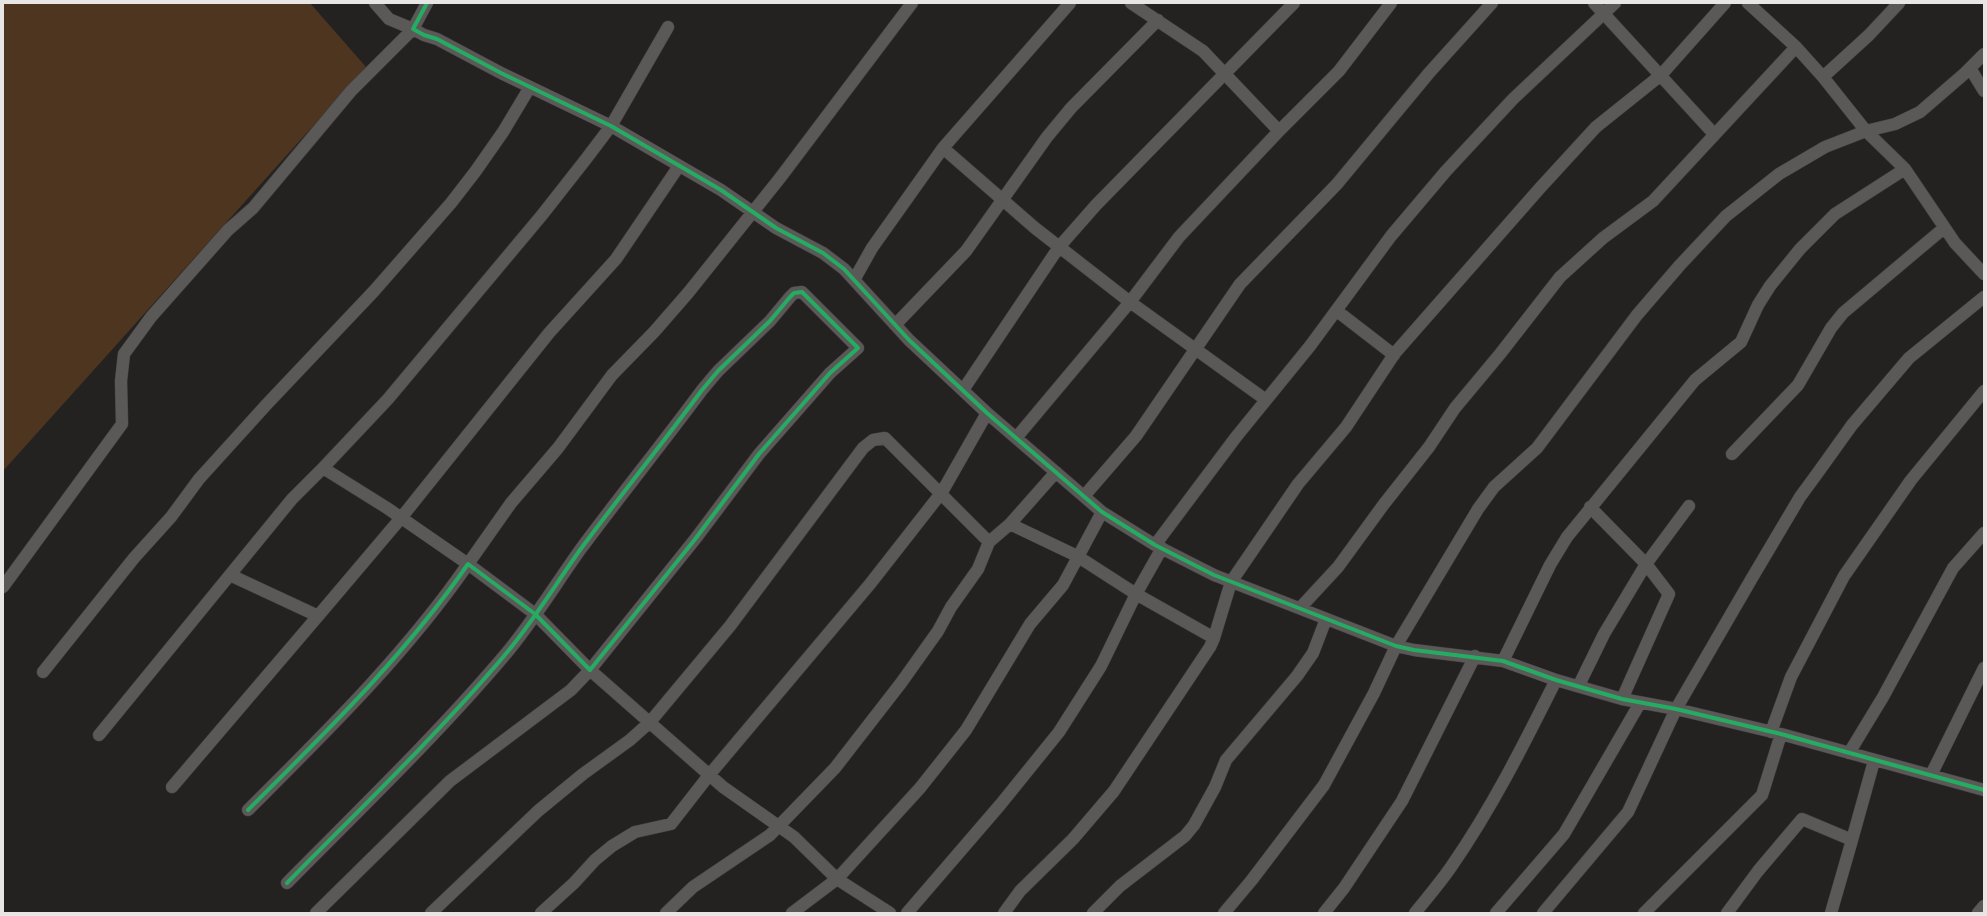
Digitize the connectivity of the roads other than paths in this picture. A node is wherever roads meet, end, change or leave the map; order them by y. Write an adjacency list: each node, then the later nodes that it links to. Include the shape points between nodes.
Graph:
1 (375, 3): 17 (street, via 389,19)
2 (427, 3): 17 (street)
3 (912, 3): 34 (street)
4 (1070, 3): 30 (street)
5 (1132, 3): 15 (street)
6 (1294, 3): 21 (street)
7 (1391, 3): 27 (street, via 1339,71)
8 (1492, 3): 43 (street, via 1429,73 1337,184 1240,284)
9 (1594, 3): 14 (street)
10 (1615, 3): 14 (street)
11 (1725, 3): 22 (street)
12 (1748, 3): 18 (street)
13 (1899, 3): 23 (street, via 1870,35)
14 (1604, 13): 22 (street); 41 (street, via 1513,99 1446,171 1392,236)
15 (1158, 20): 21 (street, via 1203,51); 33 (street, via 1071,108)
16 (668, 28): 26 (street)
17 (413, 30): 24 (street, via 437,39); 68 (street, via 351,92 253,208 228,230 151,316 124,354 121,381 122,424)
18 (1796, 47): 23 (street); 29 (street)
19 (1984, 54): 20 (street)
20 (1970, 68): 25 (street); 28 (street, via 1920,112 1895,124)
21 (1225, 74): 27 (street); 36 (street, via 1096,205)
22 (1661, 75): 29 (street); 44 (street, via 1596,127)
23 (1823, 77): 28 (street)
24 (530, 87): 26 (street); 80 (street, via 476,172 451,203 374,291 199,479 171,517 134,558)
25 (1984, 92)
26 (611, 126): 31 (street); 51 (street, via 542,215 388,400)
27 (1279, 130): 40 (street, via 1179,237)
28 (1866, 131): 32 (street); 75 (street, via 1825,147 1779,174 1726,216 1680,265 1638,315 1537,448 1490,493 1478,509)
29 (1714, 134): 70 (street, via 1653,201 1603,238 1560,277 1455,408 1430,447 1338,566)
30 (943, 148): 33 (street); 38 (street, via 872,248)
31 (679, 166): 34 (street); 58 (street, via 616,260 549,333)
32 (1905, 169): 35 (street); 56 (street, via 1835,214 1820,227 1770,286 1741,342 1695,380)
33 (1001, 200): 36 (street); 42 (street, via 966,251)
34 (752, 211): 38 (street, via 776,228 824,253); 64 (street, via 688,293 612,375 558,448 511,503)
35 (1944, 228): 37 (street); 50 (street, via 1843,313 1831,328 1798,385)
36 (1059, 247): 40 (street); 45 (street)
37 (1984, 274)
38 (854, 280): 42 (street)
39 (1984, 297): 85 (street, via 1909,358 1852,425 1800,497)
40 (1130, 302): 43 (street); 49 (street)
41 (1337, 311): 44 (street); 47 (street)
42 (895, 325): 45 (street)
43 (1196, 349): 47 (street); 54 (street, via 1136,436)
44 (1394, 355): 67 (street, via 1346,427 1298,484)
45 (963, 390): 48 (street)
46 (1984, 391): 87 (street, via 1911,480 1844,576 1791,678)
47 (1266, 400): 62 (street)
48 (987, 413): 49 (street); 53 (street)
49 (1016, 438): 52 (street)
50 (1732, 454)
51 (323, 468): 58 (street); 66 (street, via 292,499)
52 (1056, 472): 54 (street); 59 (street)
53 (942, 492): 61 (street); 86 (street, via 885,438 873,440 863,448 730,626); 91 (street, via 870,584)
54 (1085, 496): 57 (street)
55 (1690, 506): 65 (street)
56 (1590, 507): 65 (street); 77 (street, via 1566,537 1550,565)
57 (1102, 512): 62 (street); 63 (street)
58 (401, 518): 64 (street); 72 (street)
59 (1010, 524): 61 (street); 63 (street)
60 (1984, 533): 89 (street, via 1953,568 1883,697)
61 (990, 542): 96 (street, via 978,570 901,683 835,768)
62 (1158, 546): 67 (street); 69 (street)
63 (1077, 556): 69 (street); 98 (street, via 1062,585 1030,624 966,730 920,788)
64 (468, 564): 71 (street); 95 (street, via 433,613 380,675)
65 (1646, 564): 82 (street, via 1604,634); 83 (street, via 1669,594)
66 (230, 574): 72 (street); 88 (street)
67 (1231, 582): 70 (street); 74 (street)
68 (3, 587)
69 (1136, 594): 74 (street); 107 (street, via 1101,666 1059,732 1000,806)
70 (1300, 608): 73 (street)
71 (535, 614): 79 (street); 79 (street, via 702,390 794,293 802,292 858,348 830,373 759,454 696,538); 99 (street, via 505,655 453,712)
72 (318, 616): 93 (street)
73 (1326, 619): 75 (street); 109 (street, via 1313,653 1297,676 1226,760 1215,787 1194,825 1185,836 1120,886)
74 (1214, 638): 108 (street, via 1114,791 1077,834 1020,891)
75 (1396, 646): 76 (street); 110 (street, via 1374,693 1324,785)
76 (1475, 656): 77 (street); 111 (street, via 1402,802)
77 (1503, 660): 81 (street)
78 (1984, 668): 92 (street)
79 (590, 670): 86 (street); 101 (street, via 571,690 450,781)
80 (43, 672)
81 (1556, 680): 82 (street); 112 (street, via 1489,806 1451,866)
82 (1579, 685): 83 (street)
83 (1622, 699): 84 (street)
84 (1640, 703): 85 (street); 113 (street, via 1564,834)
85 (1676, 709): 87 (street); 114 (street, via 1628,812)
86 (650, 722): 91 (street); 102 (street, via 538,811)
87 (1776, 733): 89 (street); 115 (street, via 1762,795)
88 (99, 734)
89 (1849, 753): 90 (street)
90 (1874, 761): 92 (street); 97 (street)
91 (710, 774): 96 (street, via 723,787); 103 (street, via 669,826 635,832 612,846)
92 (1932, 774): 94 (street)
93 (172, 787)
94 (1984, 790)
95 (248, 810)
96 (778, 825): 98 (street); 104 (street, via 758,845 693,887)
97 (1852, 840): 116 (street, via 1802,819); 117 (street)
98 (837, 879): 105 (street); 106 (street)
99 (287, 884)
100 (1984, 906): 118 (street)
101 (316, 913)
102 (431, 913)
103 (541, 913)
104 (666, 913)
105 (792, 913)
106 (890, 913)
107 (907, 913)
108 (1004, 913)
109 (1093, 913)
110 (1224, 913)
111 (1324, 913)
112 (1415, 913)
113 (1496, 913)
114 (1543, 913)
115 (1644, 913)
116 (1727, 913)
117 (1831, 913)
118 (1978, 913)

